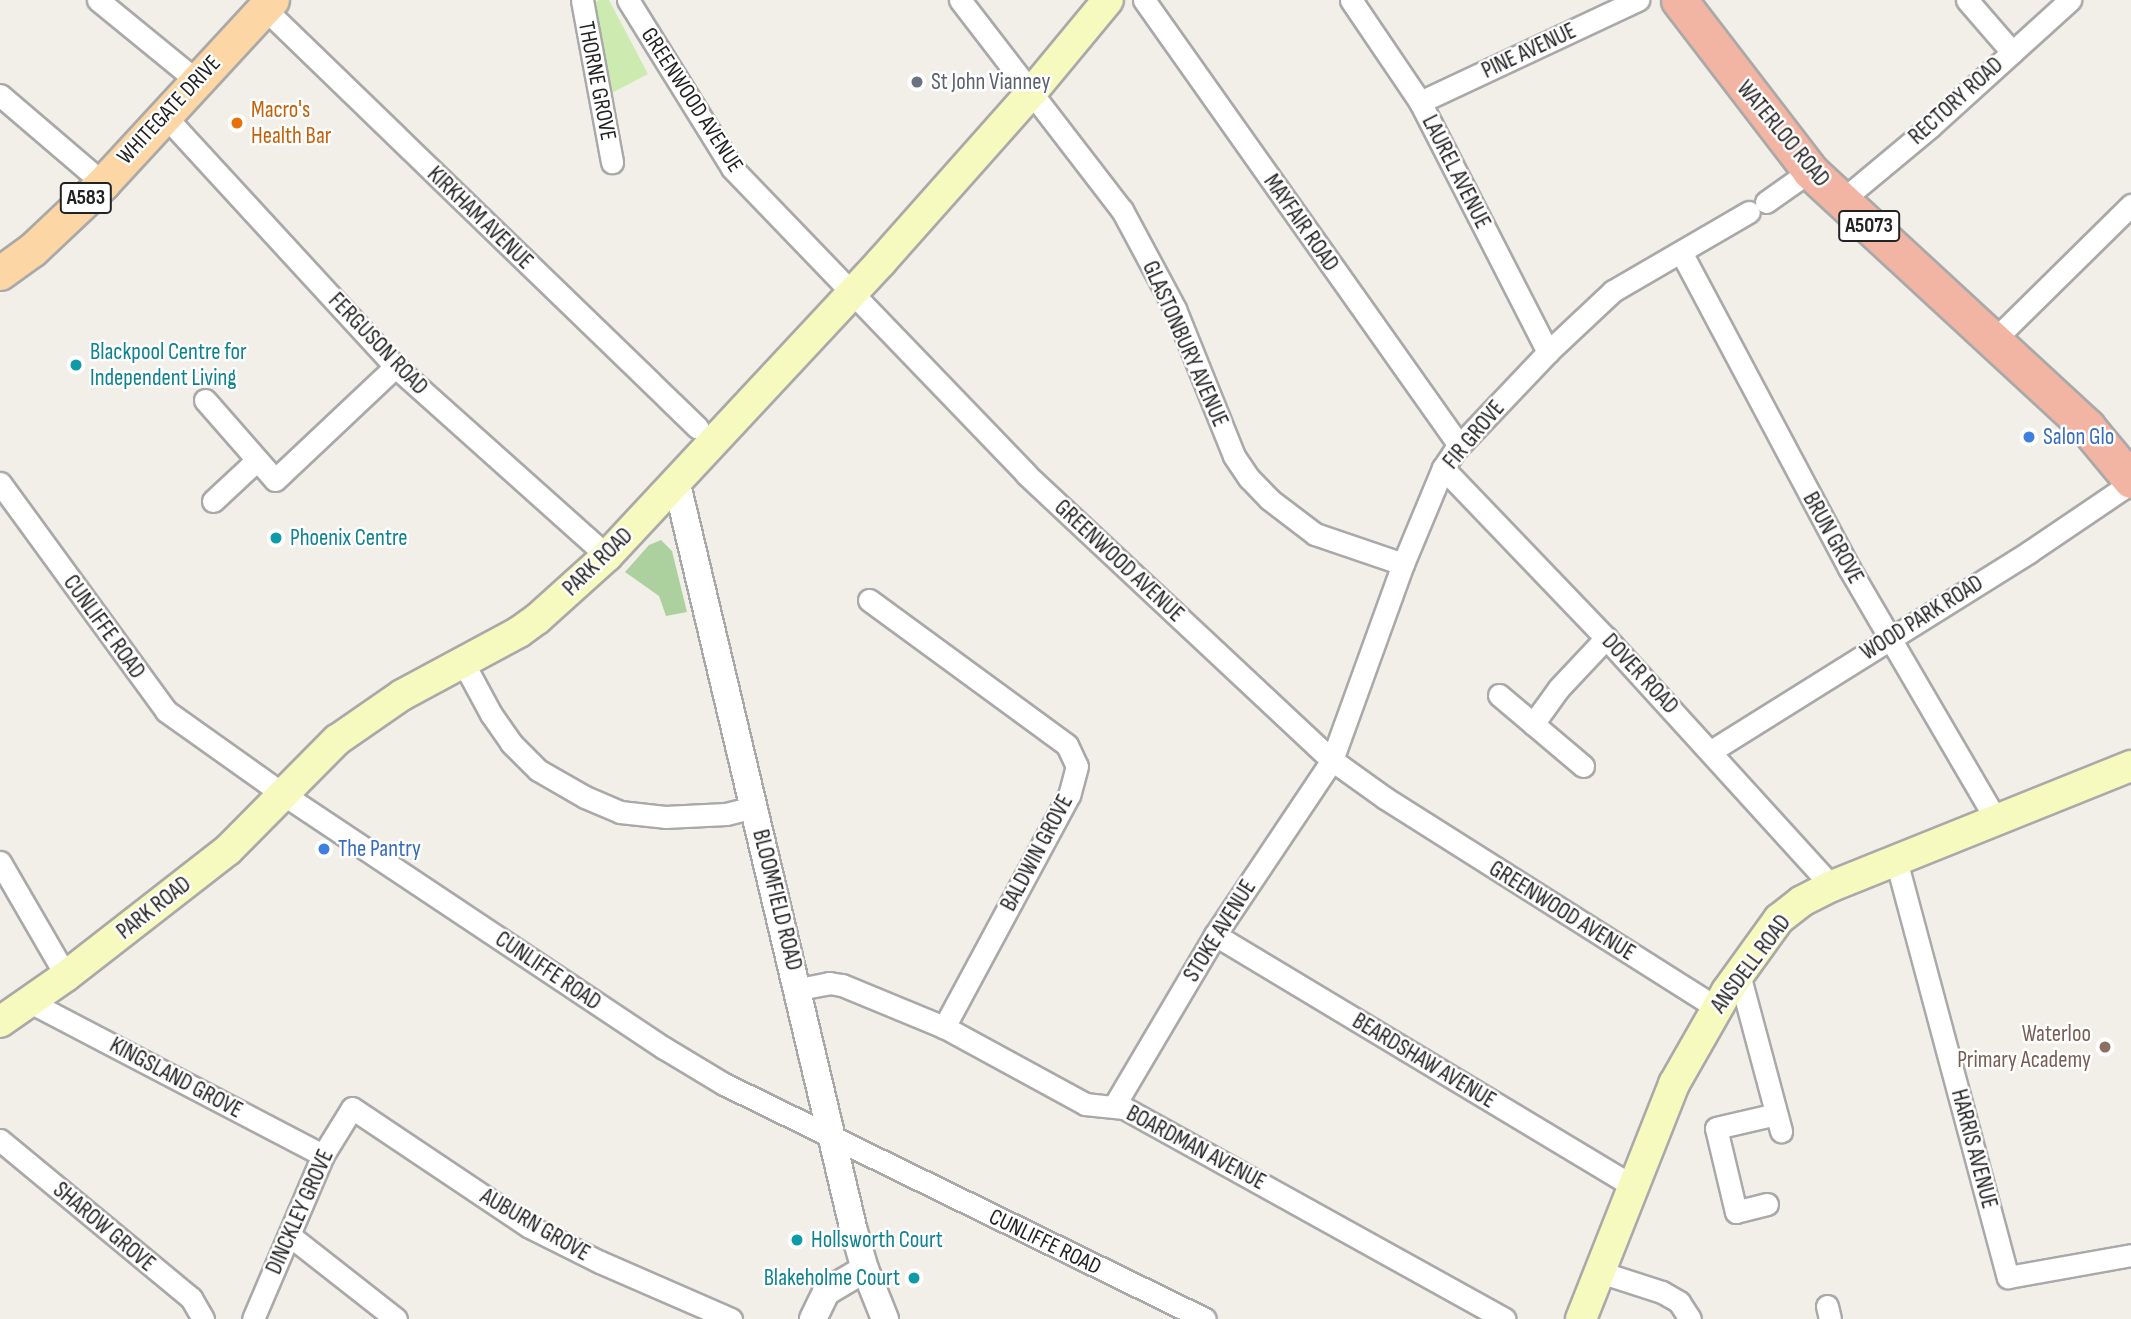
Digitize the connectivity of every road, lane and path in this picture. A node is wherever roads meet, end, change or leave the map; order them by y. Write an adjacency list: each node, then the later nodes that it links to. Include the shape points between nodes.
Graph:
1 (98, 0): 14 (street)
2 (582, 0): 19 (street, THORNE GROVE)
3 (628, 0): 26 (street, GREENWOOD AVENUE, via 732,168)
4 (960, 0): 15 (street, GLASTONBURY AVENUE)
5 (1108, 0): 15 (main road, PARK ROAD)
6 (1144, 0): 33 (street, MAYFAIR ROAD)
7 (1351, 0): 17 (street, LAUREL AVENUE)
8 (1638, 0): 17 (street, PINE AVENUE)
9 (1679, 0): 20 (highway, WATERLOO ROAD / A5073)
10 (1967, 0): 13 (street)
11 (2070, 0): 13 (street, RECTORY ROAD)
12 (268, 4): 14 (main road, WHITEGATE DRIVE / A583); 31 (street, KIRKHAM AVENUE)
13 (2012, 52): 22 (street, RECTORY ROAD)
14 (197, 81): 18 (main road, WHITEGATE DRIVE / A583)
15 (1032, 92): 26 (main road, PARK ROAD); 42 (street, GLASTONBURY AVENUE, via 1122,210 1175,309 1234,456 1249,478 1315,534)
16 (0, 95): 21 (street)
17 (1420, 102): 28 (street, LAUREL AVENUE)
18 (165, 116): 21 (main road, WHITEGATE DRIVE / A583); 29 (street, FERGUSON ROAD)
19 (612, 162)
20 (1810, 171): 22 (highway, WATERLOO ROAD / A5073); 24 (street, FIR GROVE)
21 (103, 183): 25 (main road, WHITEGATE DRIVE / A583, via 32,250)
22 (1841, 201): 27 (highway, WATERLOO ROAD / A5073)
23 (2131, 205): 27 (street)
24 (1681, 252): 28 (street, FIR GROVE, via 1613,291); 44 (street, BRUN GROVE, via 1768,420)
25 (0, 273)
26 (852, 293): 37 (main road, PARK ROAD); 50 (street, GREENWOOD AVENUE, via 1026,474)
27 (1993, 341): 32 (highway, WATERLOO ROAD / A5073)
28 (1548, 352): 33 (street, FIR GROVE)
29 (396, 366): 35 (street, via 275,480); 41 (street, FERGUSON ROAD)
30 (205, 400): 35 (street)
31 (697, 427)
32 (2087, 427): 34 (highway, WATERLOO ROAD / A5073); 38 (highway, WATERLOO ROAD)
33 (1460, 445): 36 (street, FIR GROVE)
34 (2131, 454)
35 (257, 460): 40 (street)
36 (1443, 468): 42 (street, FIR GROVE); 45 (street, DOVER ROAD)
37 (676, 480): 41 (main road, PARK ROAD); 54 (street, BLOOMFIELD ROAD)
38 (2131, 482): 44 (street, WOOD PARK ROAD, via 2029,552)
39 (0, 483): 53 (street, CUNLIFFE ROAD, via 166,711)
40 (213, 501)
41 (607, 556): 46 (main road, PARK ROAD, via 537,619)
42 (1403, 564): 50 (street, FIR GROVE)
43 (869, 600): 66 (street, BALDWIN GROVE, via 1067,745 1077,766 1069,795)
44 (1890, 637): 49 (street, WOOD PARK ROAD); 55 (street, BRUN GROVE)
45 (1606, 638): 48 (street); 49 (street, DOVER ROAD)
46 (464, 664): 53 (main road, PARK ROAD, via 402,695 346,733); 54 (street, via 511,743 538,770 584,797 620,813 654,816 726,814)
47 (1499, 695): 48 (street)
48 (1533, 724): 51 (street)
49 (1711, 751): 58 (street, DOVER ROAD)
50 (1332, 760): 59 (street, STOKE AVENUE); 64 (street, GREENWOOD AVENUE, via 1397,806)
51 (1583, 766)
52 (2131, 766): 55 (main road, ANSDELL ROAD)
53 (283, 794): 61 (main road, PARK ROAD, via 228,850); 69 (street, CUNLIFFE ROAD, via 664,1048 724,1084)
54 (754, 807): 62 (street, BLOOMFIELD ROAD)
55 (1995, 818): 56 (main road, ANSDELL ROAD)
56 (1896, 860): 58 (main road, ANSDELL ROAD); 75 (street, HARRIS AVENUE, via 2008,1277)
57 (0, 862): 61 (street)
58 (1832, 886): 60 (main road, ANSDELL ROAD, via 1779,919)
59 (1215, 935): 67 (street, STOKE AVENUE); 72 (street, BEARDSHAW AVENUE)
60 (1739, 974): 64 (main road, ANSDELL ROAD); 73 (street, via 1778,1122 1716,1128 1736,1212)
61 (66, 976): 63 (main road, PARK ROAD)
62 (799, 989): 66 (street, BOARDMAN AVENUE, via 842,985); 69 (street, BLOOMFIELD ROAD)
63 (29, 1001): 65 (main road, PARK ROAD); 71 (street, KINGSLAND GROVE)
64 (1716, 1007): 72 (main road, ANSDELL ROAD, via 1674,1084)
65 (0, 1022)
66 (944, 1027): 67 (street, BOARDMAN AVENUE, via 1085,1104)
67 (1114, 1106): 85 (street, BOARDMAN AVENUE, via 1238,1169)
68 (352, 1108): 71 (street, DINCKLEY GROVE); 81 (street, AUBURN GROVE, via 528,1226)
69 (831, 1136): 76 (street, BLOOMFIELD ROAD); 84 (street, CUNLIFFE ROAD)
70 (0, 1140): 78 (street, SHAROW GROVE, via 191,1298)
71 (323, 1155): 74 (street, DINCKLEY GROVE)
72 (1632, 1186): 77 (main road, ANSDELL ROAD)
73 (1767, 1204)
74 (289, 1234): 79 (street, DINCKLEY GROVE); 80 (street)
75 (2131, 1255)
76 (864, 1269): 82 (street, via 826,1292); 83 (street, BLOOMFIELD ROAD)
77 (1600, 1272): 86 (main road, ANSDELL ROAD); 87 (street, via 1662,1292 1679,1301)
78 (203, 1319)
79 (253, 1319)
80 (396, 1319)
81 (732, 1319)
82 (813, 1319)
83 (885, 1319)
84 (1205, 1319)
85 (1504, 1319)
86 (1581, 1319)
87 (1690, 1319)

